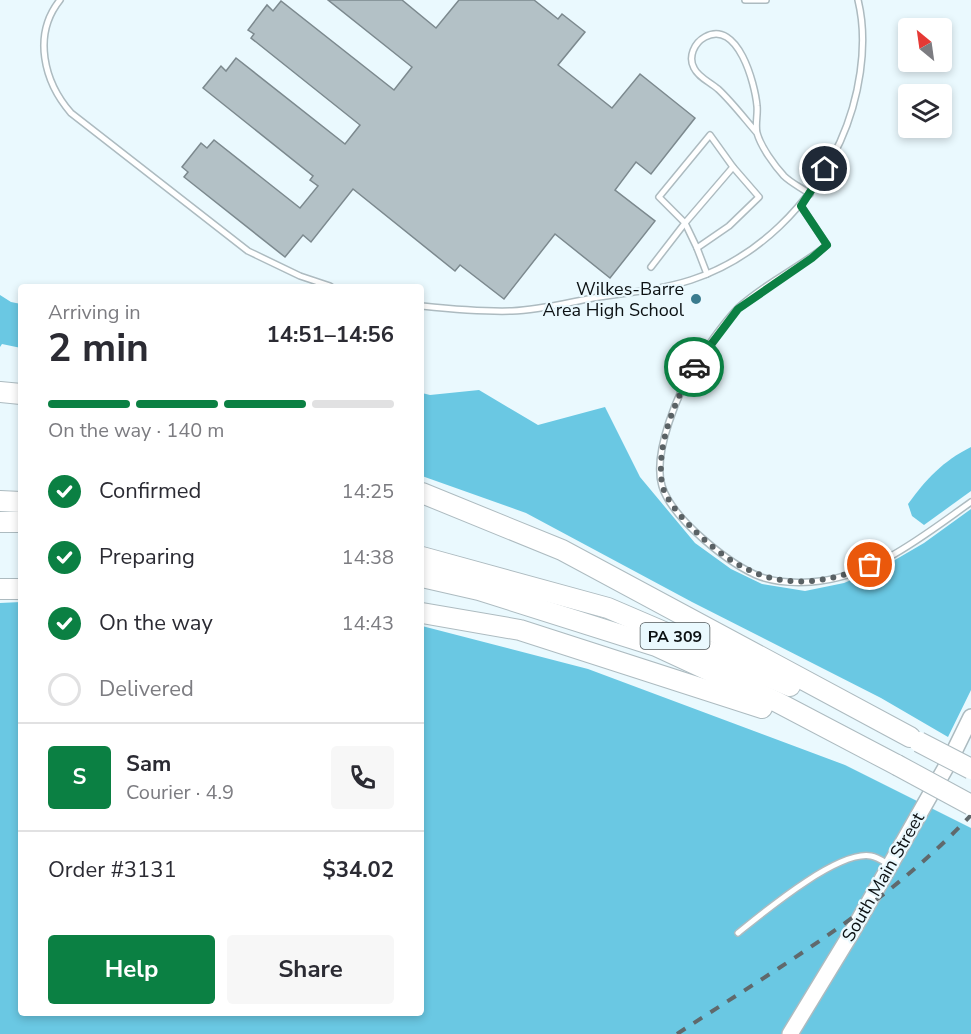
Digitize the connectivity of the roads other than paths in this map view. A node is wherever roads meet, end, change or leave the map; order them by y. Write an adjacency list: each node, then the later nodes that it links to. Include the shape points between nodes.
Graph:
1 (60, 0): 13 (lane, via 49,21 44,63 50,83 71,113 248,251 284,270)
2 (745, 0): 3 (lane)
3 (766, 0)
4 (858, 0): 7 (lane, via 862,45 851,114 833,156)
5 (757, 133): 5 (lane, via 757,106 748,66 731,39 720,34 708,35 697,42 692,53 695,71 718,89); 7 (lane, via 784,177)
6 (733, 167): 9 (lane); 9 (lane, via 710,135 659,197); 10 (lane, via 759,197 729,226)
7 (810, 194): 8 (lane)
8 (801, 206): 12 (lane, via 752,248); 20 (lane, via 827,245 738,309 697,362 670,418 662,454 662,486 688,524 716,549 762,577 786,582 811,582 853,573 904,548)
9 (685, 223): 10 (lane); 11 (lane)
10 (697, 248): 12 (lane)
11 (651, 267)
12 (708, 274): 14 (lane, via 650,289 514,311)
13 (324, 284)
14 (424, 306)
15 (0, 392): 16 (highway)
16 (18, 394)
17 (424, 494): 29 (highway, via 562,550)
18 (0, 501): 19 (highway)
19 (18, 502)
20 (971, 502)
21 (0, 522): 22 (highway)
22 (18, 522)
23 (424, 557): 29 (highway, PA 309, via 608,608)
24 (424, 577): 30 (highway, PA 309, via 479,590 656,646 777,702)
25 (0, 589): 26 (highway)
26 (18, 589)
27 (424, 613): 30 (highway, via 520,630 753,704)
28 (971, 717): 33 (main road, South Main Street)
29 (915, 740): 31 (highway, PA 309, bridge)
30 (897, 765): 32 (highway, PA 309, bridge)
31 (971, 769)
32 (971, 805)
33 (890, 864): 34 (lane, via 870,856 826,870 802,883); 35 (main road, South Main Street)
34 (738, 933)
35 (790, 1034)

